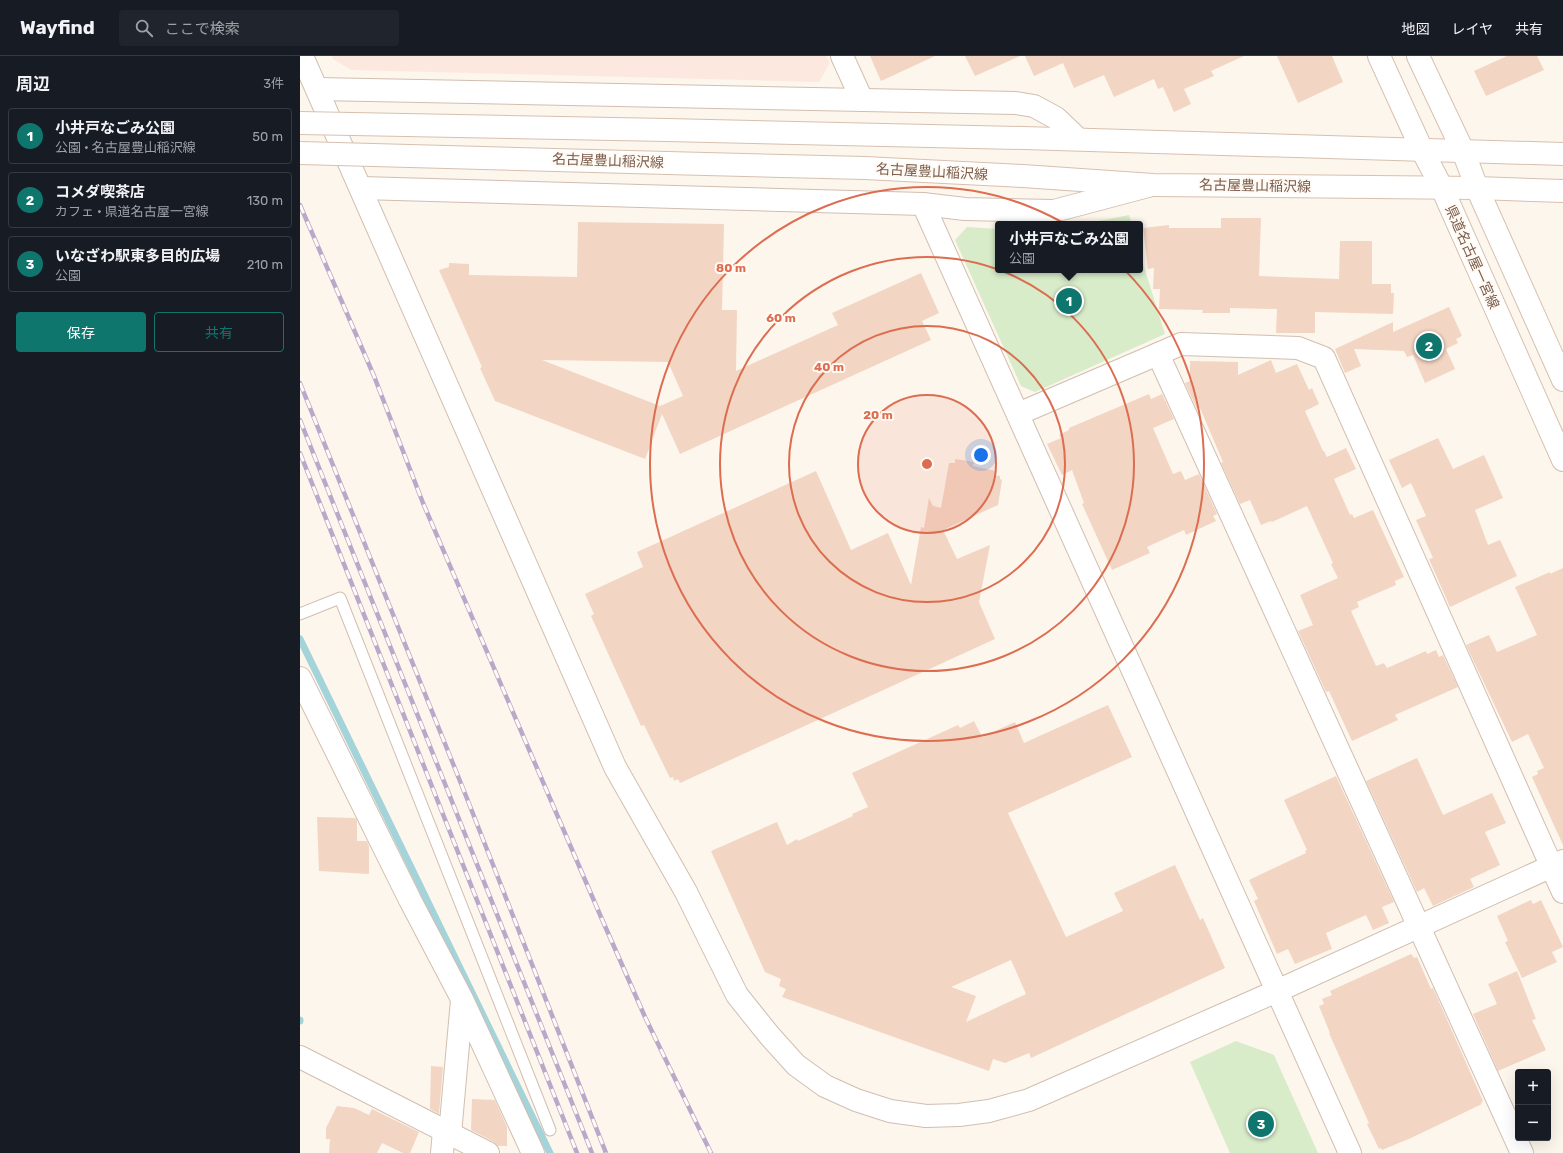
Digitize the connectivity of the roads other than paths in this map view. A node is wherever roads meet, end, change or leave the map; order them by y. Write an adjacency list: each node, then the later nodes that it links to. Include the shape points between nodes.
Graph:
1 (302, 56): 5 (street)
2 (842, 56): 6 (street)
3 (1379, 56): 9 (street, 県道名古屋一宮線)
4 (1418, 56): 10 (street)
5 (317, 89): 6 (street); 14 (street)
6 (862, 100): 8 (street, via 1016,103 1034,106 1056,118)
7 (300, 123): 8 (street, bridge)
8 (1078, 139): 9 (street)
9 (1422, 150): 10 (street); 15 (street, 県道名古屋一宮線)
10 (1463, 151): 12 (street); 16 (street)
11 (300, 153): 13 (street, 名古屋豊山稲沢線, bridge, via 864,168)
12 (1563, 154)
13 (1153, 185): 15 (street, 名古屋豊山稲沢線); 18 (street, via 1054,211 965,209)
14 (361, 188): 18 (street); 28 (street, via 615,767 686,892 737,995 796,1065 825,1086 890,1111 926,1116 990,1111 1029,1100)
15 (1442, 188): 16 (street, 名古屋豊山稲沢線); 22 (street, 県道名古屋一宮線)
16 (1477, 188): 17 (street, 名古屋豊山稲沢線); 20 (street)
17 (1563, 191)
18 (923, 204): 21 (street)
19 (1158, 354): 21 (street); 25 (street, via 1181,344 1298,348 1324,358); 27 (street)
20 (1563, 380)
21 (1018, 414): 28 (street)
22 (1563, 460)
23 (300, 614): 31 (lane, via 340,598)
24 (300, 678): 29 (street)
25 (1557, 864): 26 (street); 27 (street)
26 (1563, 892)
27 (1419, 926): 28 (street); 36 (street)
28 (1277, 991): 35 (street)
29 (462, 999): 32 (street); 34 (street)
30 (300, 1057): 32 (street)
31 (550, 1130)
32 (446, 1140): 33 (street)
33 (488, 1153)
34 (533, 1153)
35 (1350, 1153)
36 (1522, 1153)

